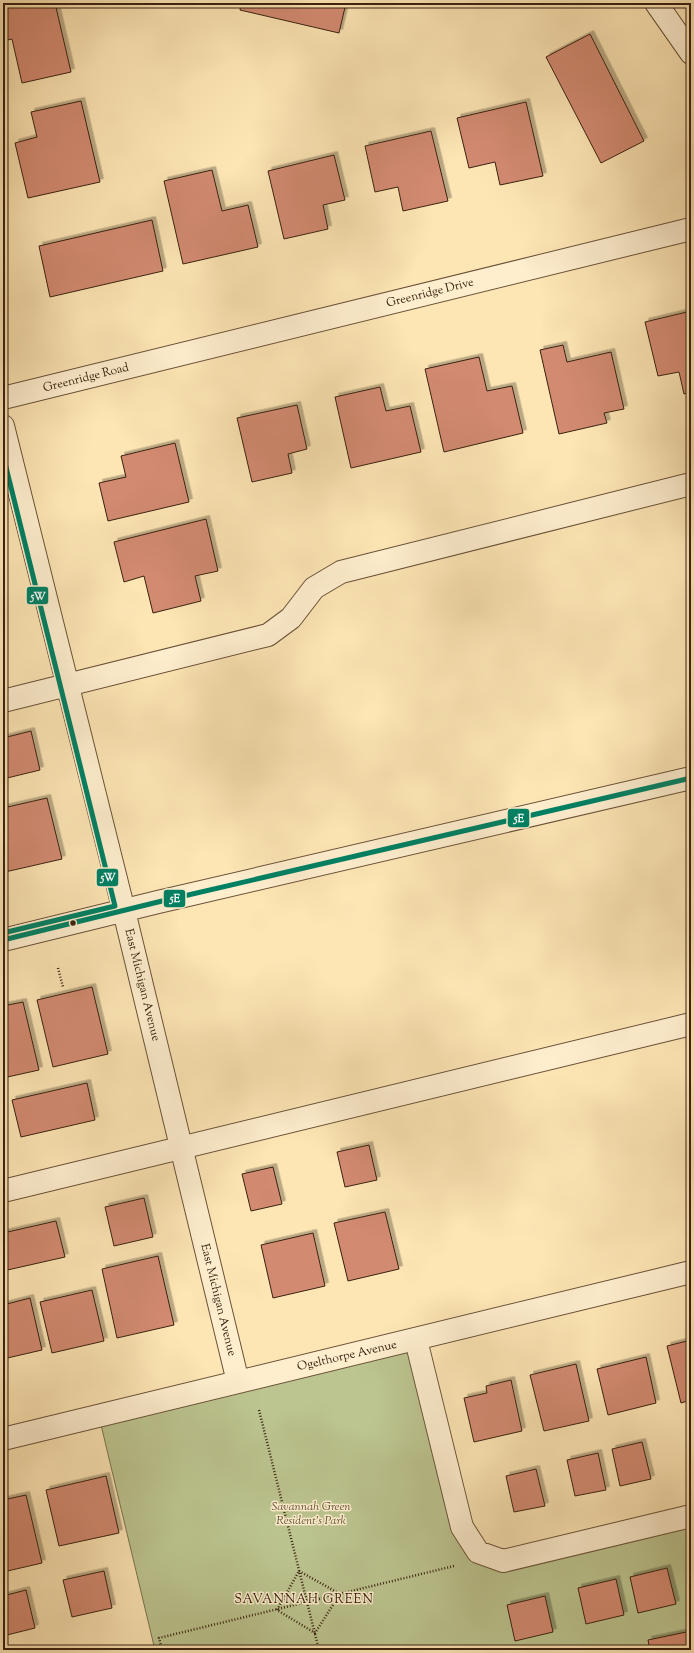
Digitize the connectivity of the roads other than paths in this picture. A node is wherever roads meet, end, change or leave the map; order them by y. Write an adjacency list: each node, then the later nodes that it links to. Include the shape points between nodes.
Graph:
1 (656, 3): 2 (street)
2 (691, 53)
3 (691, 229): 4 (street, Greenridge Drive)
4 (169, 357): 5 (street, Greenridge Road)
5 (3, 398)
6 (3, 426): 8 (street, East Michigan Avenue)
7 (691, 484): 8 (street, via 341,572 314,588 292,618 268,636)
8 (68, 685): 9 (street); 11 (street, East Michigan Avenue)
9 (3, 701)
10 (691, 778): 11 (street)
11 (124, 911): 12 (street); 14 (street, East Michigan Avenue)
12 (3, 940)
13 (691, 1024): 14 (street)
14 (181, 1147): 15 (street); 18 (street, East Michigan Avenue)
15 (3, 1191)
16 (691, 1272): 17 (street, Ogelthorpe Avenue)
17 (416, 1340): 18 (street, Ogelthorpe Avenue); 20 (street, via 462,1526 478,1552 504,1561)
18 (238, 1382): 19 (street, Ogelthorpe Avenue)
19 (3, 1439)
20 (691, 1516)

